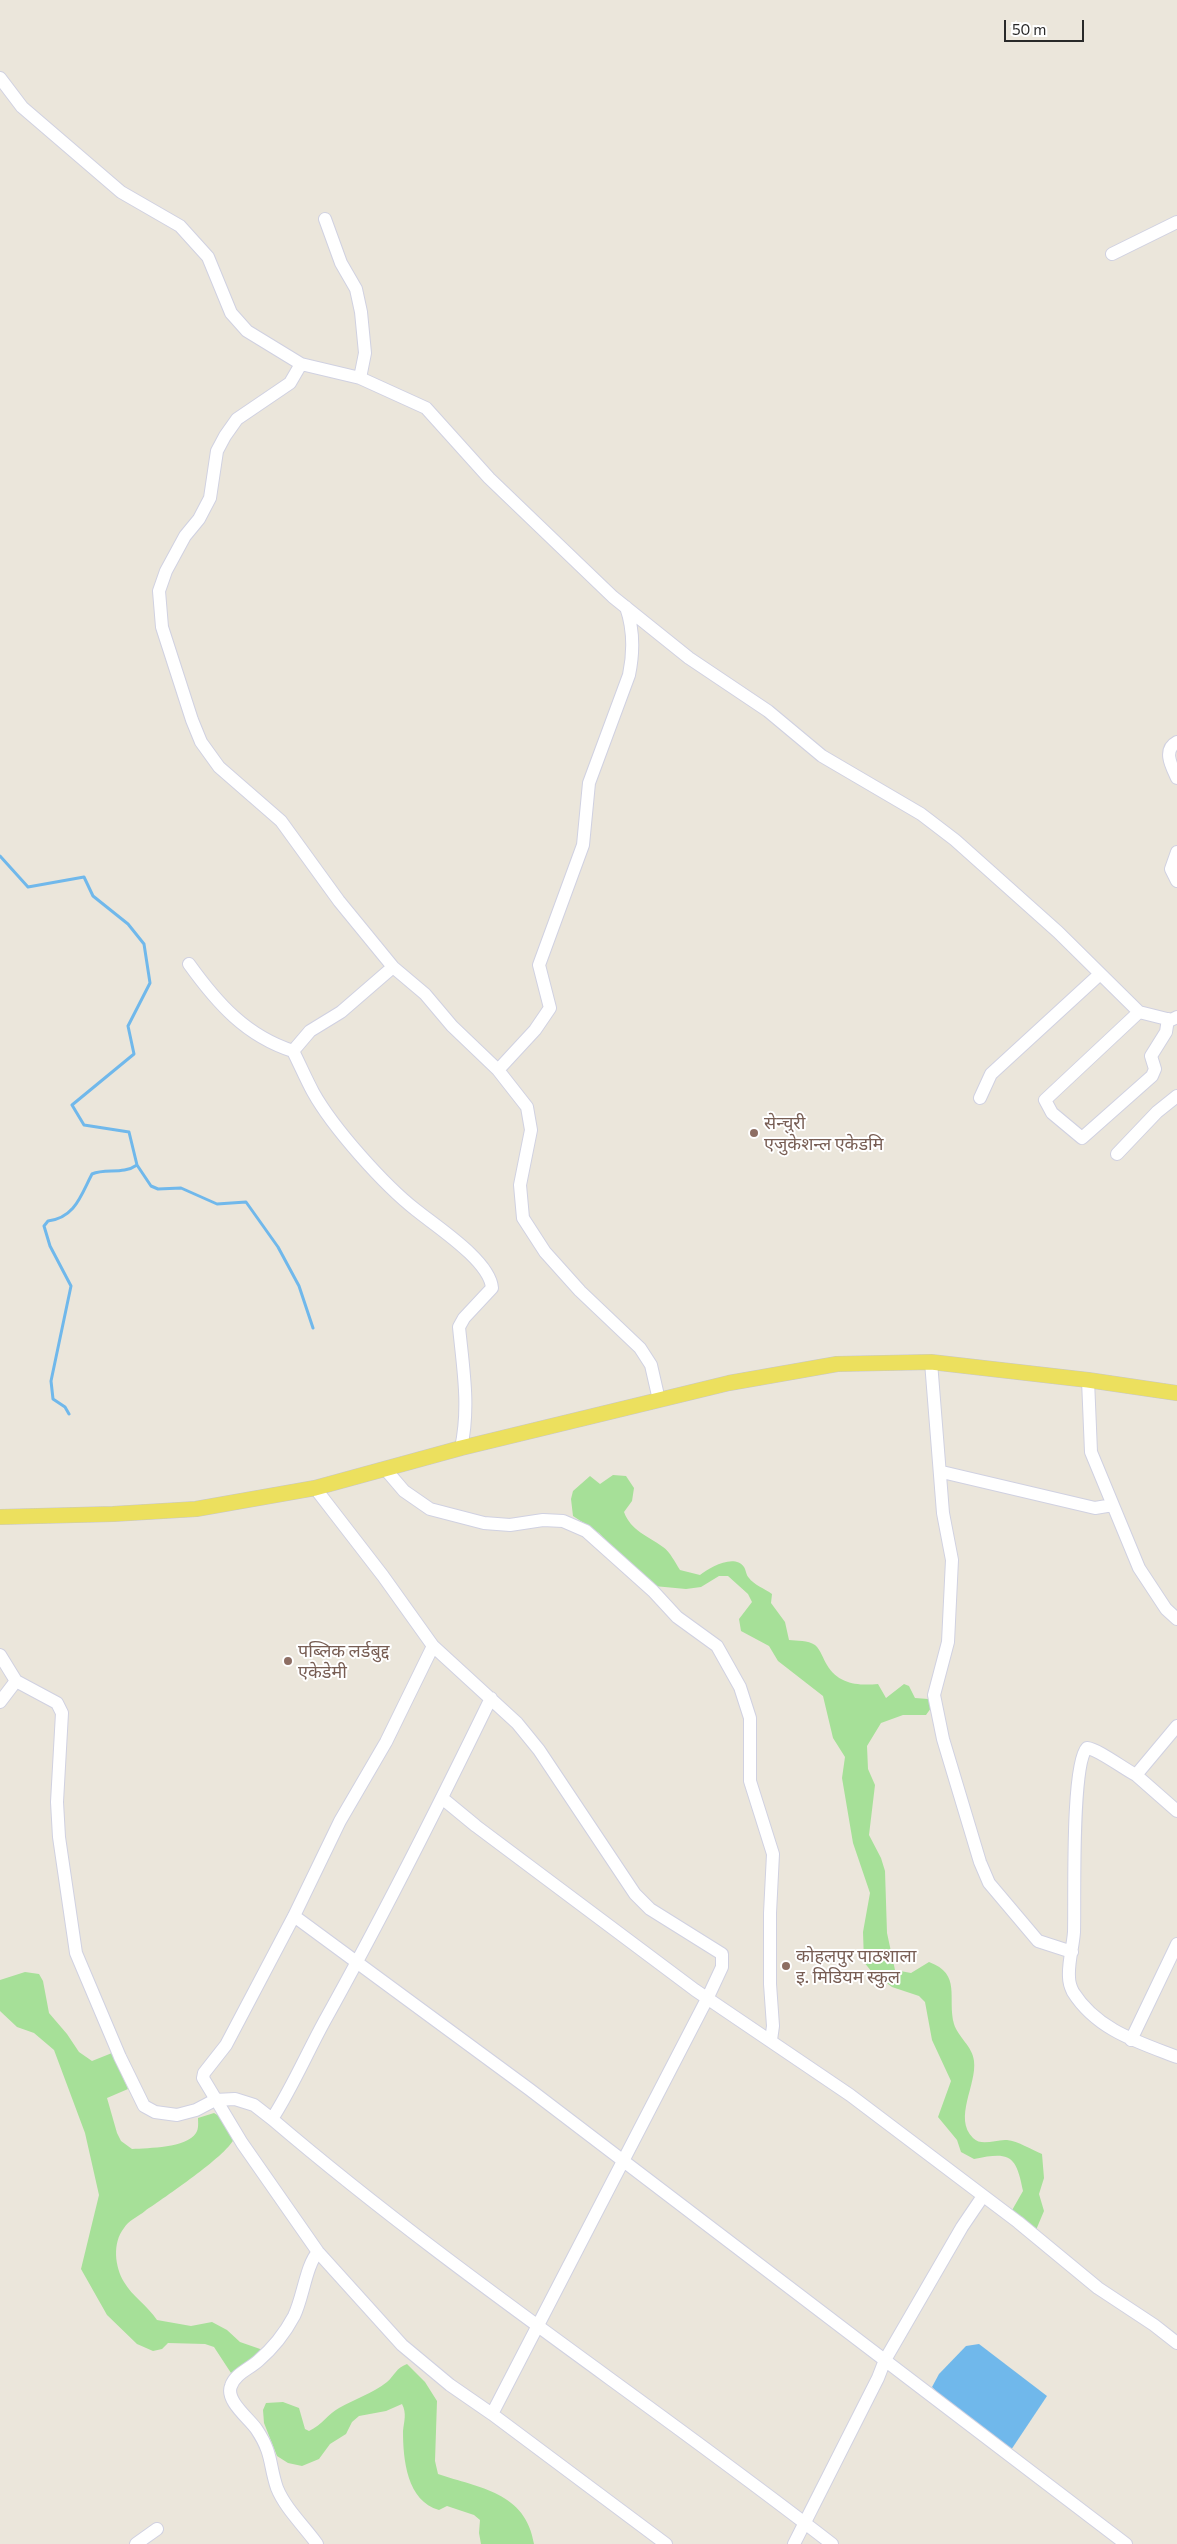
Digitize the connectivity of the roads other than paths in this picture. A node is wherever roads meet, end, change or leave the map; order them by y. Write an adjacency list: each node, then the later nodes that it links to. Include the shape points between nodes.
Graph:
1 (0, 78): 5 (street, via 22,107 113,186 180,226 208,257 231,313 247,331)
2 (325, 219): 6 (street, via 340,263 356,289 364,354)
3 (1177, 222): 4 (street)
4 (1112, 254)
5 (301, 364): 6 (street); 13 (street, via 290,383 237,419 217,451 210,498 166,571 159,591 162,627 201,742 219,768 280,821)
6 (360, 378): 7 (street, via 426,408 489,478)
7 (626, 607): 14 (street, via 689,658 768,711 822,756 921,814 985,865); 18 (street, via 633,628 629,675 589,783 583,845 539,966 550,1008 535,1030)
8 (1177, 742): 9 (street, via 1170,750 1169,760)
9 (1177, 778)
10 (1177, 852): 11 (street, via 1171,868)
11 (1177, 881)
12 (189, 964): 17 (street, via 233,1019 260,1037)
13 (392, 967): 17 (street, via 341,1012 310,1031); 18 (street, via 424,994)
14 (1100, 974): 15 (street); 20 (street, via 991,1074)
15 (1138, 1012): 16 (street); 16 (street, via 1045,1100 1052,1113 1082,1138 1152,1076 1155,1069 1151,1056)
16 (1172, 1018)
17 (293, 1051): 26 (street, via 330,1118 368,1162 414,1208 471,1255 492,1280 492,1288 459,1327 467,1400)
18 (498, 1070): 25 (street, via 527,1107 531,1130 520,1185 523,1218 545,1252 640,1348 651,1366)
19 (1177, 1096): 21 (street)
20 (980, 1098)
21 (1117, 1154)
22 (931, 1362): 23 (main road); 25 (main road, via 837,1364 729,1383); 28 (street)
23 (1088, 1380): 24 (main road); 30 (street, via 1091,1452)
24 (1177, 1393)
25 (659, 1400): 26 (main road)
26 (461, 1448): 27 (main road)
27 (386, 1470): 29 (main road); 47 (street, via 404,1491 430,1509 493,1524 563,1521 586,1531 653,1591 676,1617 717,1646 740,1687 750,1718 750,1781 773,1854)
28 (942, 1472): 30 (street, via 1096,1508); 44 (street, via 944,1513 952,1560 948,1642 934,1695 943,1739 989,1883 1038,1941)
29 (314, 1488): 31 (main road, via 196,1509); 33 (street)
30 (1113, 1505): 32 (street, via 1139,1568 1166,1609)
31 (0, 1517)
32 (1177, 1619)
33 (433, 1646): 36 (street); 42 (street, via 386,1742 340,1821)
34 (0, 1655): 35 (street)
35 (16, 1681): 37 (street); 50 (street, via 57,1703 62,1713 57,1802 59,1837 76,1953 120,2057 144,2106 155,2112 177,2115)
36 (491, 1698): 40 (street); 46 (street, via 539,1750 635,1894 650,1908 722,1954 722,1967)
37 (0, 1702)
38 (1177, 1726): 39 (street)
39 (1136, 1775): 41 (street); 44 (street, via 1094,1749 1087,1748 1083,1752 1078,1782)
40 (442, 1798): 45 (street); 46 (street, via 594,1915)
41 (1177, 1811)
42 (294, 1916): 45 (street); 50 (street, via 226,2044 204,2073 205,2084)
43 (1177, 1944): 48 (street)
44 (1072, 1952): 48 (street, via 1069,1978 1072,1990 1104,2024)
45 (358, 1962): 51 (street); 52 (street)
46 (708, 1997): 47 (street); 52 (street)
47 (771, 2040): 53 (street, via 850,2095)
48 (1132, 2040): 49 (street)
49 (1177, 2058)
50 (215, 2100): 51 (street, via 235,2099 254,2105); 54 (street)
51 (272, 2119): 55 (street, via 328,2167)
52 (622, 2162): 55 (street); 57 (street)
53 (983, 2196): 56 (street, via 1098,2288); 57 (street)
54 (318, 2252): 58 (street, via 402,2345); 62 (street, via 313,2258 294,2316 280,2337 259,2360 241,2373 230,2388 230,2396 267,2447 280,2493)
55 (538, 2328): 58 (street); 59 (street)
56 (1177, 2343)
57 (885, 2360): 59 (street); 66 (street)
58 (492, 2414): 63 (street)
59 (805, 2524): 64 (street); 65 (street)
60 (157, 2528): 61 (street)
61 (136, 2544)
62 (317, 2544)
63 (666, 2544)
64 (794, 2544)
65 (832, 2544)
66 (1126, 2544)

